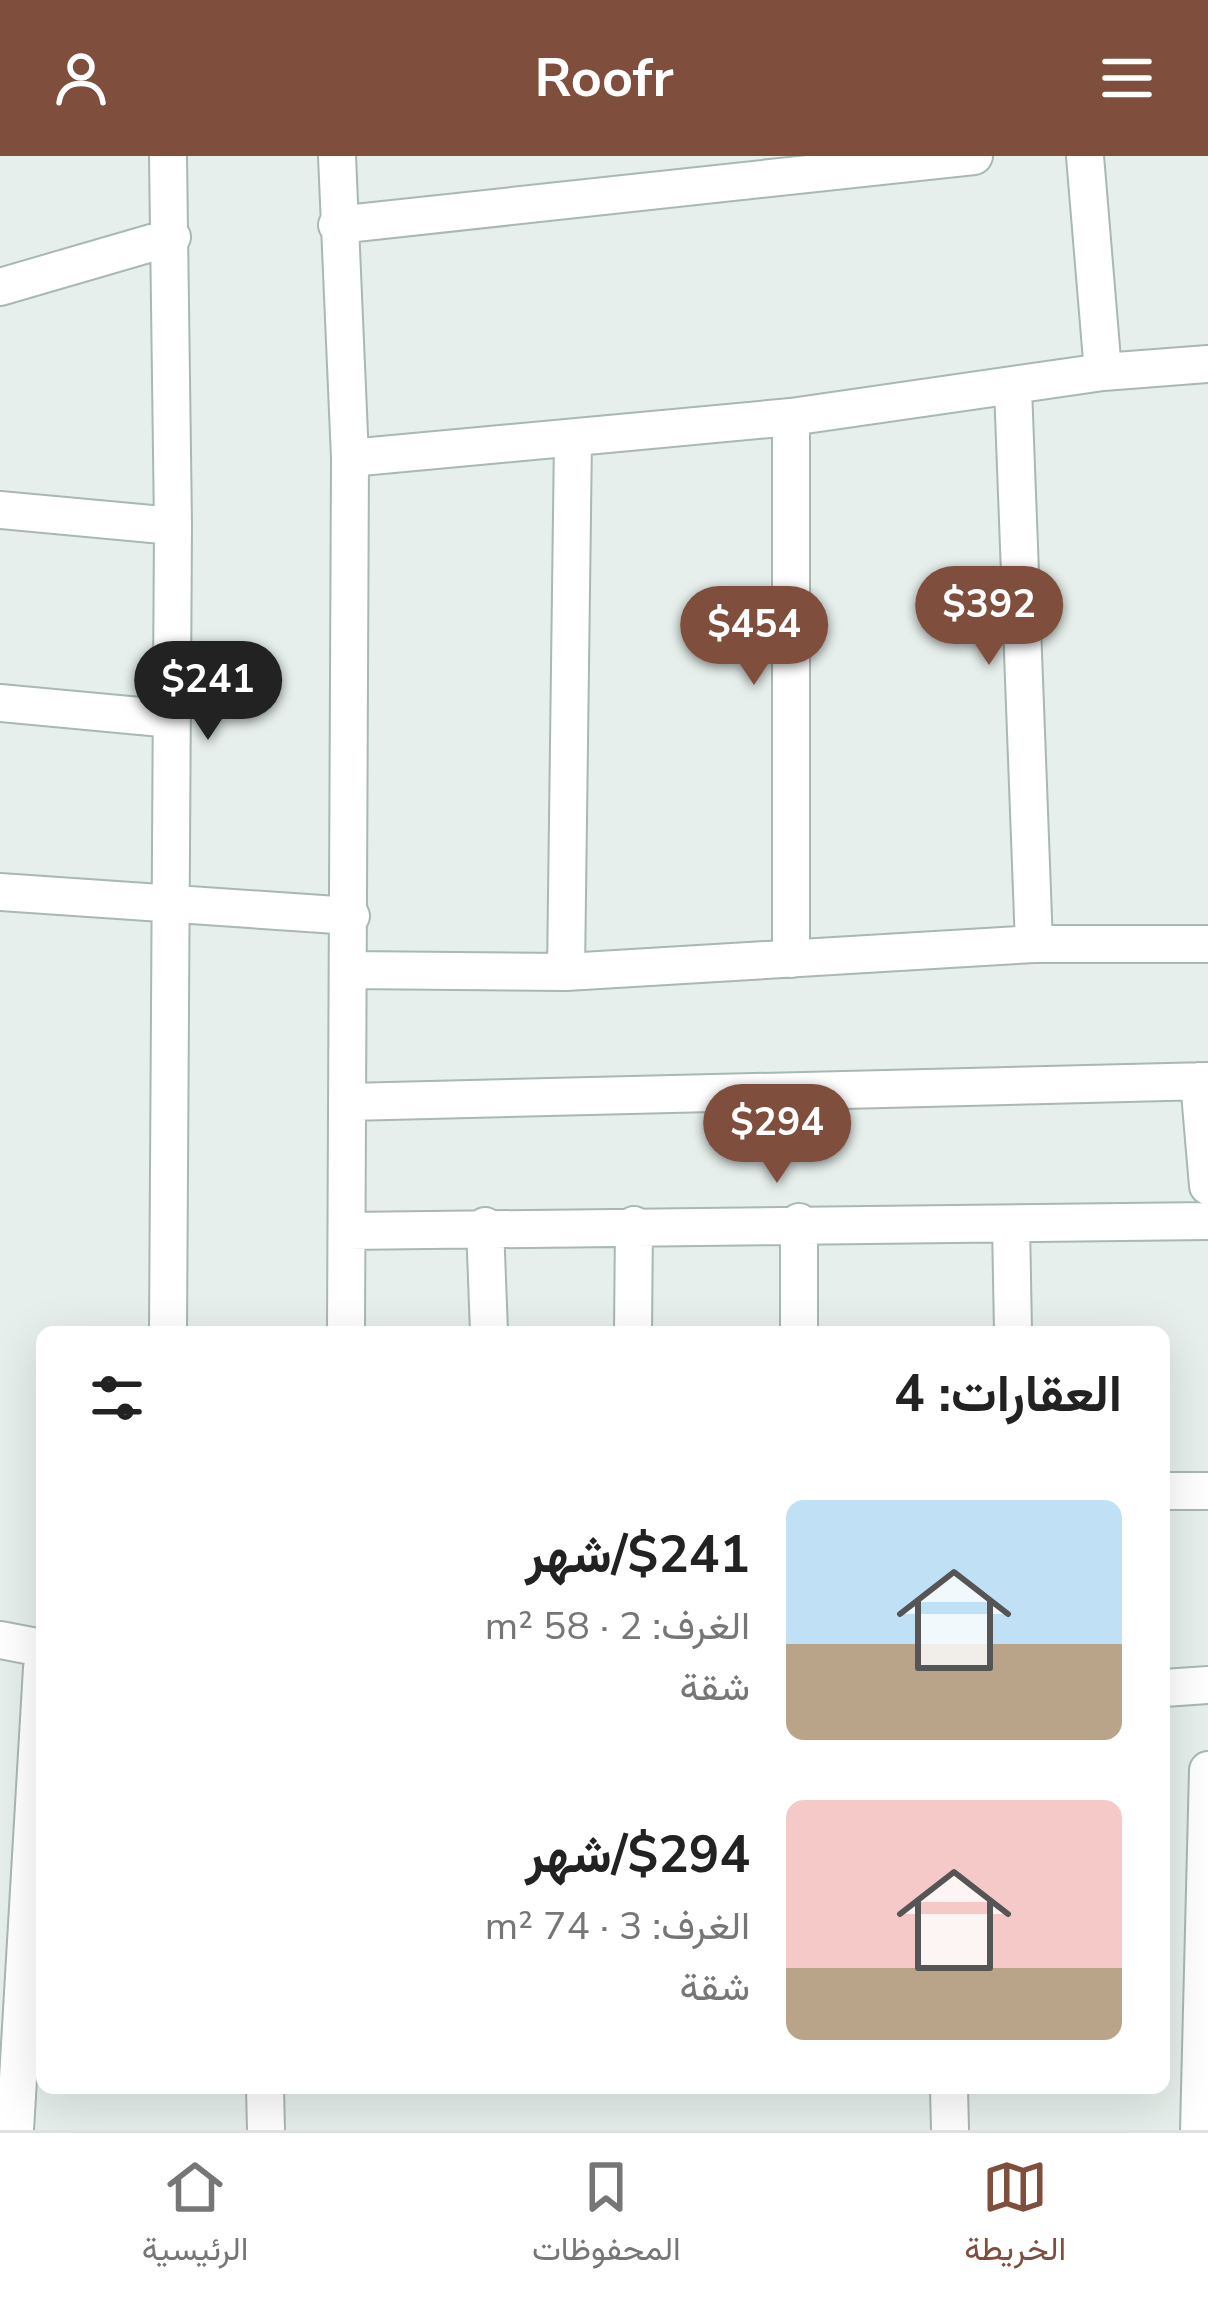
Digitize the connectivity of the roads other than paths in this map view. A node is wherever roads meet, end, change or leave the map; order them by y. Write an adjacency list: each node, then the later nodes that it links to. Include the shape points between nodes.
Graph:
1 (168, 156): 6 (street)
2 (337, 156): 5 (street)
3 (974, 156): 5 (street)
4 (1085, 156): 9 (street)
5 (338, 225): 13 (street)
6 (172, 237): 7 (street); 15 (street)
7 (0, 287)
8 (1208, 364): 9 (street)
9 (1102, 371): 10 (street)
10 (1013, 388): 11 (street); 21 (street)
11 (790, 416): 12 (street); 23 (street)
12 (573, 438): 13 (street); 25 (street)
13 (350, 458): 20 (street)
14 (0, 509): 15 (street)
15 (173, 526): 17 (street)
16 (0, 703): 17 (street)
17 (172, 719): 19 (street)
18 (0, 892): 19 (street)
19 (171, 908): 20 (street); 35 (street)
20 (351, 916): 24 (street)
21 (1034, 944): 22 (street); 23 (street)
22 (1208, 944)
23 (791, 959): 25 (street)
24 (349, 970): 25 (street); 27 (street)
25 (566, 972)
26 (1204, 1081): 27 (street); 28 (street)
27 (348, 1102): 34 (street)
28 (1208, 1186)
29 (1208, 1221): 31 (street)
30 (799, 1222): 31 (street); 32 (street); 39 (street)
31 (1011, 1224): 40 (street)
32 (634, 1225): 33 (street); 38 (street)
33 (485, 1226): 34 (street); 37 (street)
34 (347, 1232): 36 (street)
35 (168, 1326)
36 (346, 1326)
37 (489, 1326)
38 (633, 1326)
39 (799, 1326)
40 (1012, 1326)
41 (1170, 1490): 42 (street)
42 (1208, 1491)
43 (0, 1640): 44 (street)
44 (36, 1647)
45 (1208, 1685): 46 (street)
46 (1170, 1688)
47 (36, 1753): 51 (street)
48 (1208, 1770): 54 (street)
49 (266, 2094): 52 (street)
50 (949, 2094): 53 (street)
51 (11, 2106)
52 (266, 2130)
53 (950, 2130)
54 (1199, 2130)

